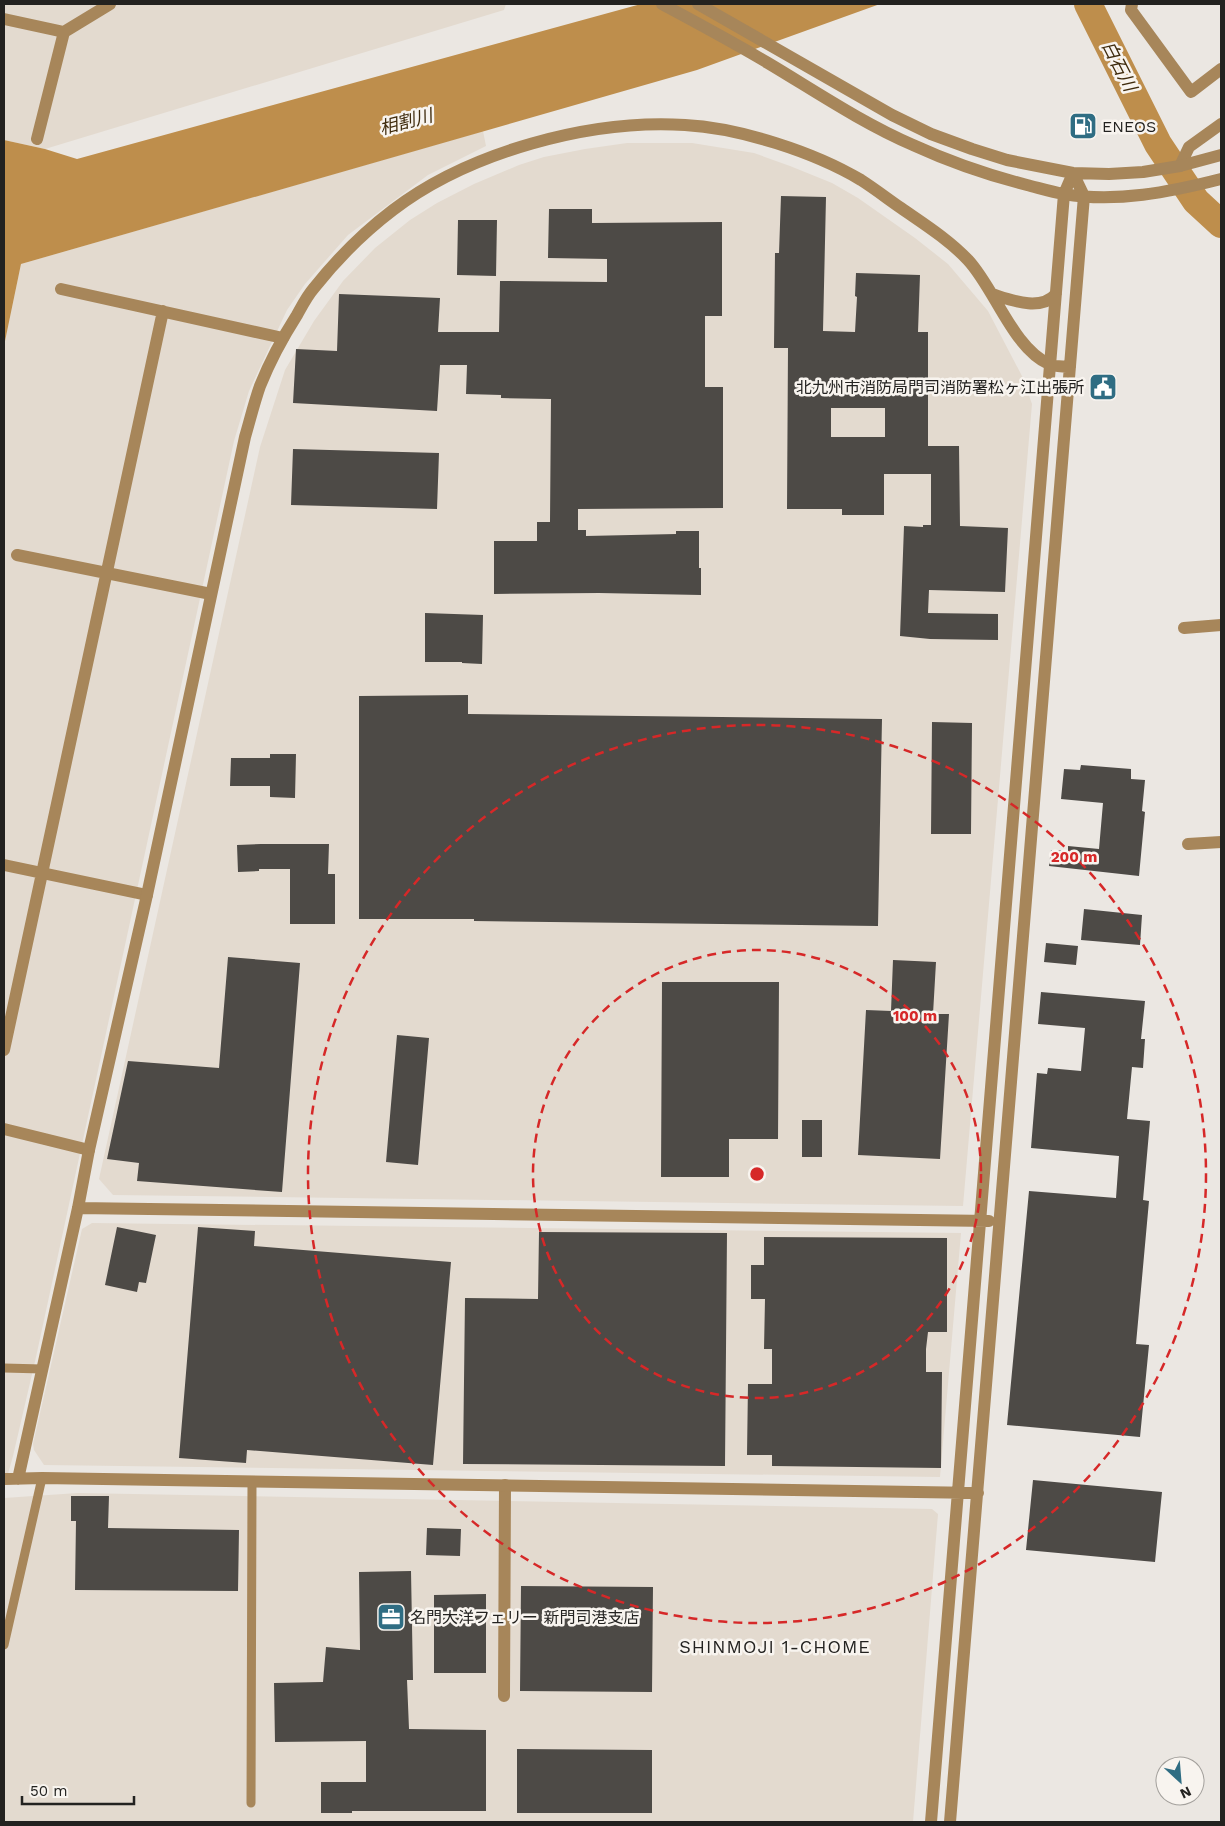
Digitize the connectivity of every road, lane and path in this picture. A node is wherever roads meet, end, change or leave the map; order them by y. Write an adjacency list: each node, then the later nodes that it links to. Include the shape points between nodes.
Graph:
1 (110, 4): 6 (street)
2 (662, 4): 14 (street, via 911,145 1004,179)
3 (698, 4): 12 (street, via 931,134 1007,160)
4 (1132, 4): 7 (street, via 1131,10 1191,92)
5 (4, 19): 6 (street)
6 (64, 32): 9 (street)
7 (1221, 69)
8 (1221, 124): 11 (street, via 1189,147)
9 (37, 139)
10 (1221, 155): 11 (street)
11 (1180, 166): 12 (street, via 1109,174)
12 (1073, 172): 14 (street); 15 (street)
13 (1221, 179): 15 (street, via 1161,192)
14 (1064, 194): 15 (street); 18 (street)
15 (1084, 196): 22 (street)
16 (62, 289): 19 (street)
17 (992, 294): 18 (street, via 1035,304 1047,302); 20 (street, via 969,262 940,235 852,176 820,160 733,131 685,125 642,125 545,140 494,155 442,179 394,209 350,247 312,290); 21 (street, via 1020,338)
18 (1056, 294): 21 (street)
19 (163, 311): 20 (street); 24 (street)
20 (283, 338): 25 (street, via 261,385 245,437)
21 (1050, 365): 22 (street); 37 (street)
22 (1070, 367): 38 (street)
23 (16, 555): 24 (street)
24 (106, 573): 25 (street); 31 (street)
25 (211, 594): 32 (street)
26 (1221, 625): 27 (street)
27 (1184, 628)
28 (1221, 842): 29 (street)
29 (1188, 844)
30 (4, 865): 31 (street)
31 (42, 873): 32 (street); 33 (street)
32 (147, 895): 35 (street)
33 (4, 1050)
34 (4, 1129): 35 (street)
35 (89, 1150): 36 (street)
36 (78, 1208): 37 (street); 40 (street)
37 (981, 1221): 38 (street); 46 (street)
38 (1000, 1222): 47 (street)
39 (4, 1368): 40 (lane)
40 (42, 1369): 43 (street)
41 (42, 1478): 43 (street); 44 (street); 48 (lane)
42 (4, 1479): 43 (street)
43 (18, 1479)
44 (252, 1482): 45 (street); 50 (lane)
45 (505, 1485): 46 (street); 49 (street)
46 (958, 1493): 47 (street); 51 (street)
47 (978, 1493): 52 (street)
48 (4, 1645)
49 (504, 1696)
50 (251, 1803)
51 (931, 1822)
52 (950, 1822)

